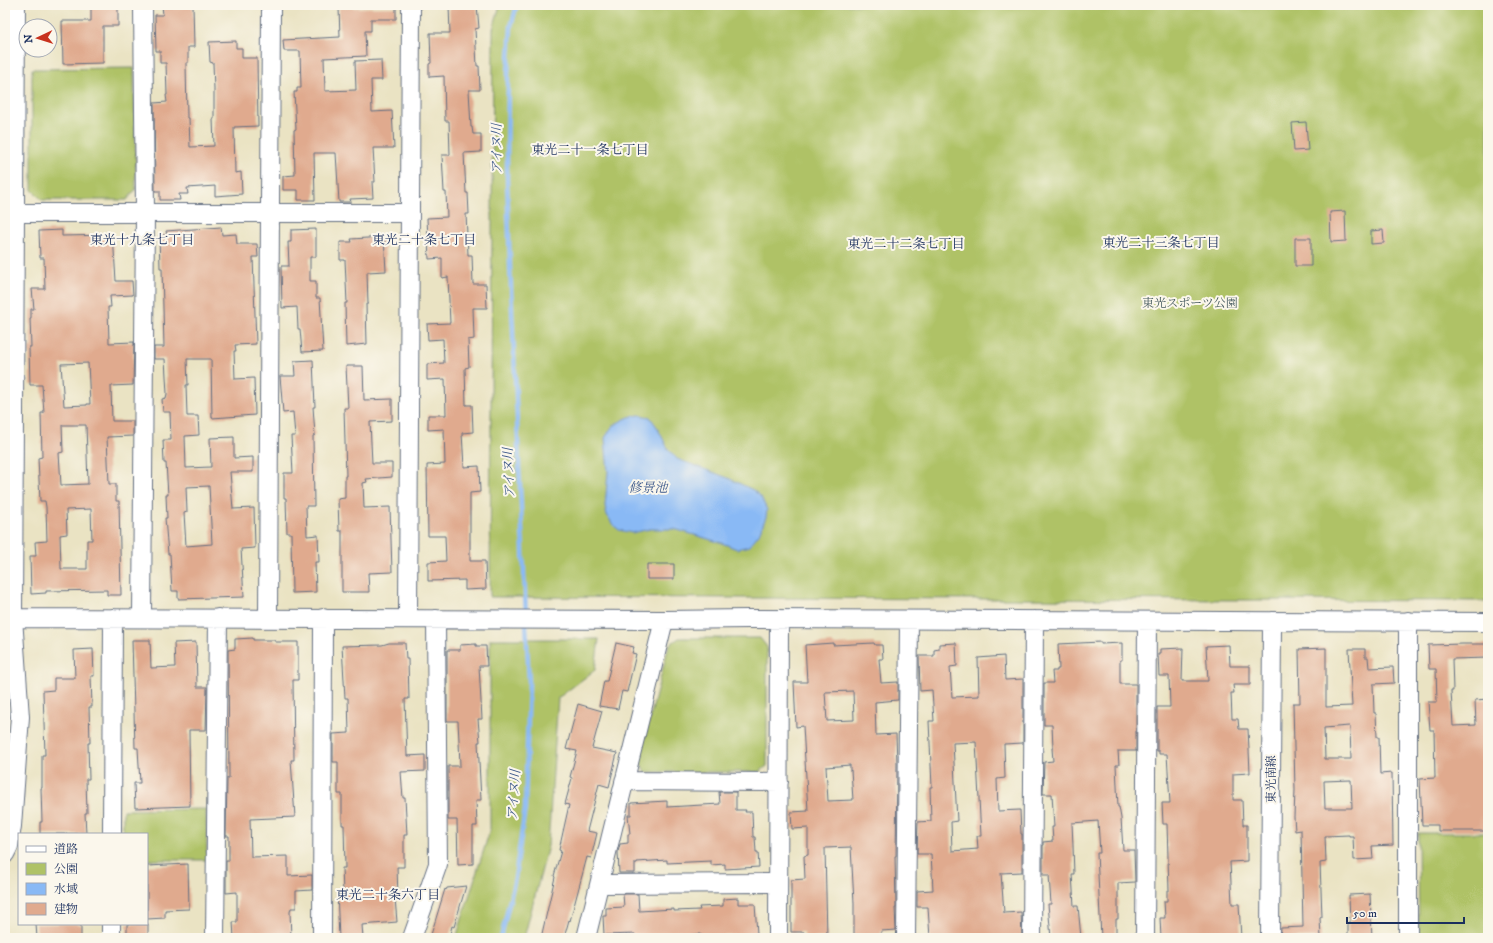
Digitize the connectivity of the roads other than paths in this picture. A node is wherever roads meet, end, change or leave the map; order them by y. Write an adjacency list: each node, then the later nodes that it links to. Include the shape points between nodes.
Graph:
1 (143, 5): 5 (street)
2 (271, 5): 6 (street)
3 (411, 5): 8 (street)
4 (12, 11): 7 (street)
5 (145, 212): 6 (street); 7 (street); 11 (street)
6 (269, 212): 8 (street); 13 (street)
7 (10, 213): 9 (street)
8 (410, 213): 15 (street)
9 (9, 618): 10 (street); 28 (street, via 20,717 12,826)
10 (113, 618): 11 (street); 27 (street)
11 (142, 618): 12 (street)
12 (218, 618): 13 (street); 33 (street)
13 (268, 618): 14 (street)
14 (323, 618): 15 (street); 34 (street)
15 (408, 618): 16 (street)
16 (436, 619): 18 (street); 35 (street, via 438,864)
17 (779, 619): 18 (street); 19 (street); 26 (street)
18 (664, 620): 25 (street)
19 (909, 620): 20 (street); 38 (street)
20 (1034, 620): 21 (street); 39 (street)
21 (1147, 621): 22 (street); 40 (street)
22 (1272, 621): 23 (street); 41 (street, 東光南線)
23 (1408, 621): 24 (street); 42 (street)
24 (1488, 622)
25 (624, 781): 26 (street); 30 (street)
26 (779, 782): 29 (street)
27 (112, 833)
28 (5, 854)
29 (778, 883): 30 (street); 37 (street)
30 (600, 884): 36 (street)
31 (111, 925): 32 (street)
32 (111, 938)
33 (214, 938)
34 (322, 938)
35 (412, 938)
36 (586, 938)
37 (778, 938)
38 (906, 938)
39 (1032, 938)
40 (1145, 938)
41 (1270, 938)
42 (1408, 938)

